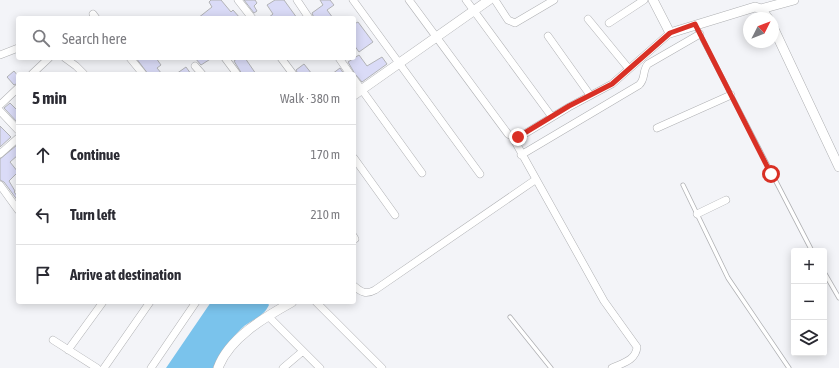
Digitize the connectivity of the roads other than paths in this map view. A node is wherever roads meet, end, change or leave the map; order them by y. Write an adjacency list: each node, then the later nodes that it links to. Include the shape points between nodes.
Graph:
1 (238, 0): 15 (street)
2 (297, 0): 16 (street)
3 (353, 0): 33 (street)
4 (409, 0): 23 (street)
5 (466, 0): 13 (street)
6 (489, 0): 13 (street)
7 (494, 0): 8 (street, via 508,20 515,23)
8 (554, 0)
9 (644, 0): 18 (street)
10 (653, 0): 20 (street)
11 (794, 0): 12 (street)
12 (761, 9): 14 (street); 19 (street, via 756,7)
13 (474, 11): 23 (street); 51 (street)
14 (763, 12)
15 (250, 16)
16 (308, 16)
17 (588, 19): 35 (street)
18 (609, 23)
19 (695, 24): 20 (street); 21 (lane)
20 (670, 33): 35 (street)
21 (700, 34): 48 (lane); 57 (street, via 648,64 640,85)
22 (548, 36): 47 (street)
23 (436, 37): 33 (street); 54 (street)
24 (779, 41): 59 (street)
25 (16, 49): 26 (street)
26 (0, 55)
27 (47, 60): 36 (street)
28 (67, 60): 37 (street)
29 (132, 60): 38 (street)
30 (226, 60): 40 (street)
31 (282, 60): 41 (street)
32 (340, 60): 42 (street)
33 (399, 63): 45 (street); 61 (street)
34 (195, 66): 39 (street)
35 (629, 69): 47 (street, via 612,84)
36 (34, 72)
37 (82, 72)
38 (141, 72)
39 (200, 72)
40 (236, 72)
41 (292, 72)
42 (348, 72)
43 (356, 82): 45 (street)
44 (16, 90): 49 (street)
45 (362, 90): 46 (street); 60 (street)
46 (356, 94)
47 (590, 95): 51 (street)
48 (731, 95): 53 (street); 69 (lane)
49 (0, 105)
50 (0, 111): 52 (street)
51 (552, 118): 54 (street, via 518,137)
52 (16, 128)
53 (657, 128)
54 (512, 136): 57 (street)
55 (16, 140): 56 (street)
56 (0, 154)
57 (521, 155): 62 (street)
58 (356, 161): 68 (street)
59 (839, 167)
60 (422, 173)
61 (480, 174)
62 (535, 180): 71 (street, via 375,290 365,293); 91 (street, via 604,301 637,347 636,355)
63 (0, 185): 66 (street)
64 (683, 185): 67 (lane)
65 (726, 200): 67 (street)
66 (16, 207)
67 (697, 214): 92 (lane, via 728,278)
68 (395, 215)
69 (810, 248)
70 (827, 277): 72 (lane)
71 (356, 288)
72 (839, 298)
73 (102, 304): 81 (street)
74 (149, 304): 84 (street)
75 (195, 304): 85 (street)
76 (284, 304): 78 (street)
77 (318, 304): 89 (street)
78 (269, 317): 82 (street); 86 (street, via 245,332 221,359)
79 (510, 317): 90 (lane)
80 (53, 340): 81 (street)
81 (68, 350): 83 (street)
82 (303, 351): 87 (street); 88 (street)
83 (97, 368)
84 (104, 368)
85 (150, 368)
86 (218, 368)
87 (283, 368)
88 (320, 368)
89 (382, 368)
90 (551, 368)
91 (612, 368)
92 (789, 368)

